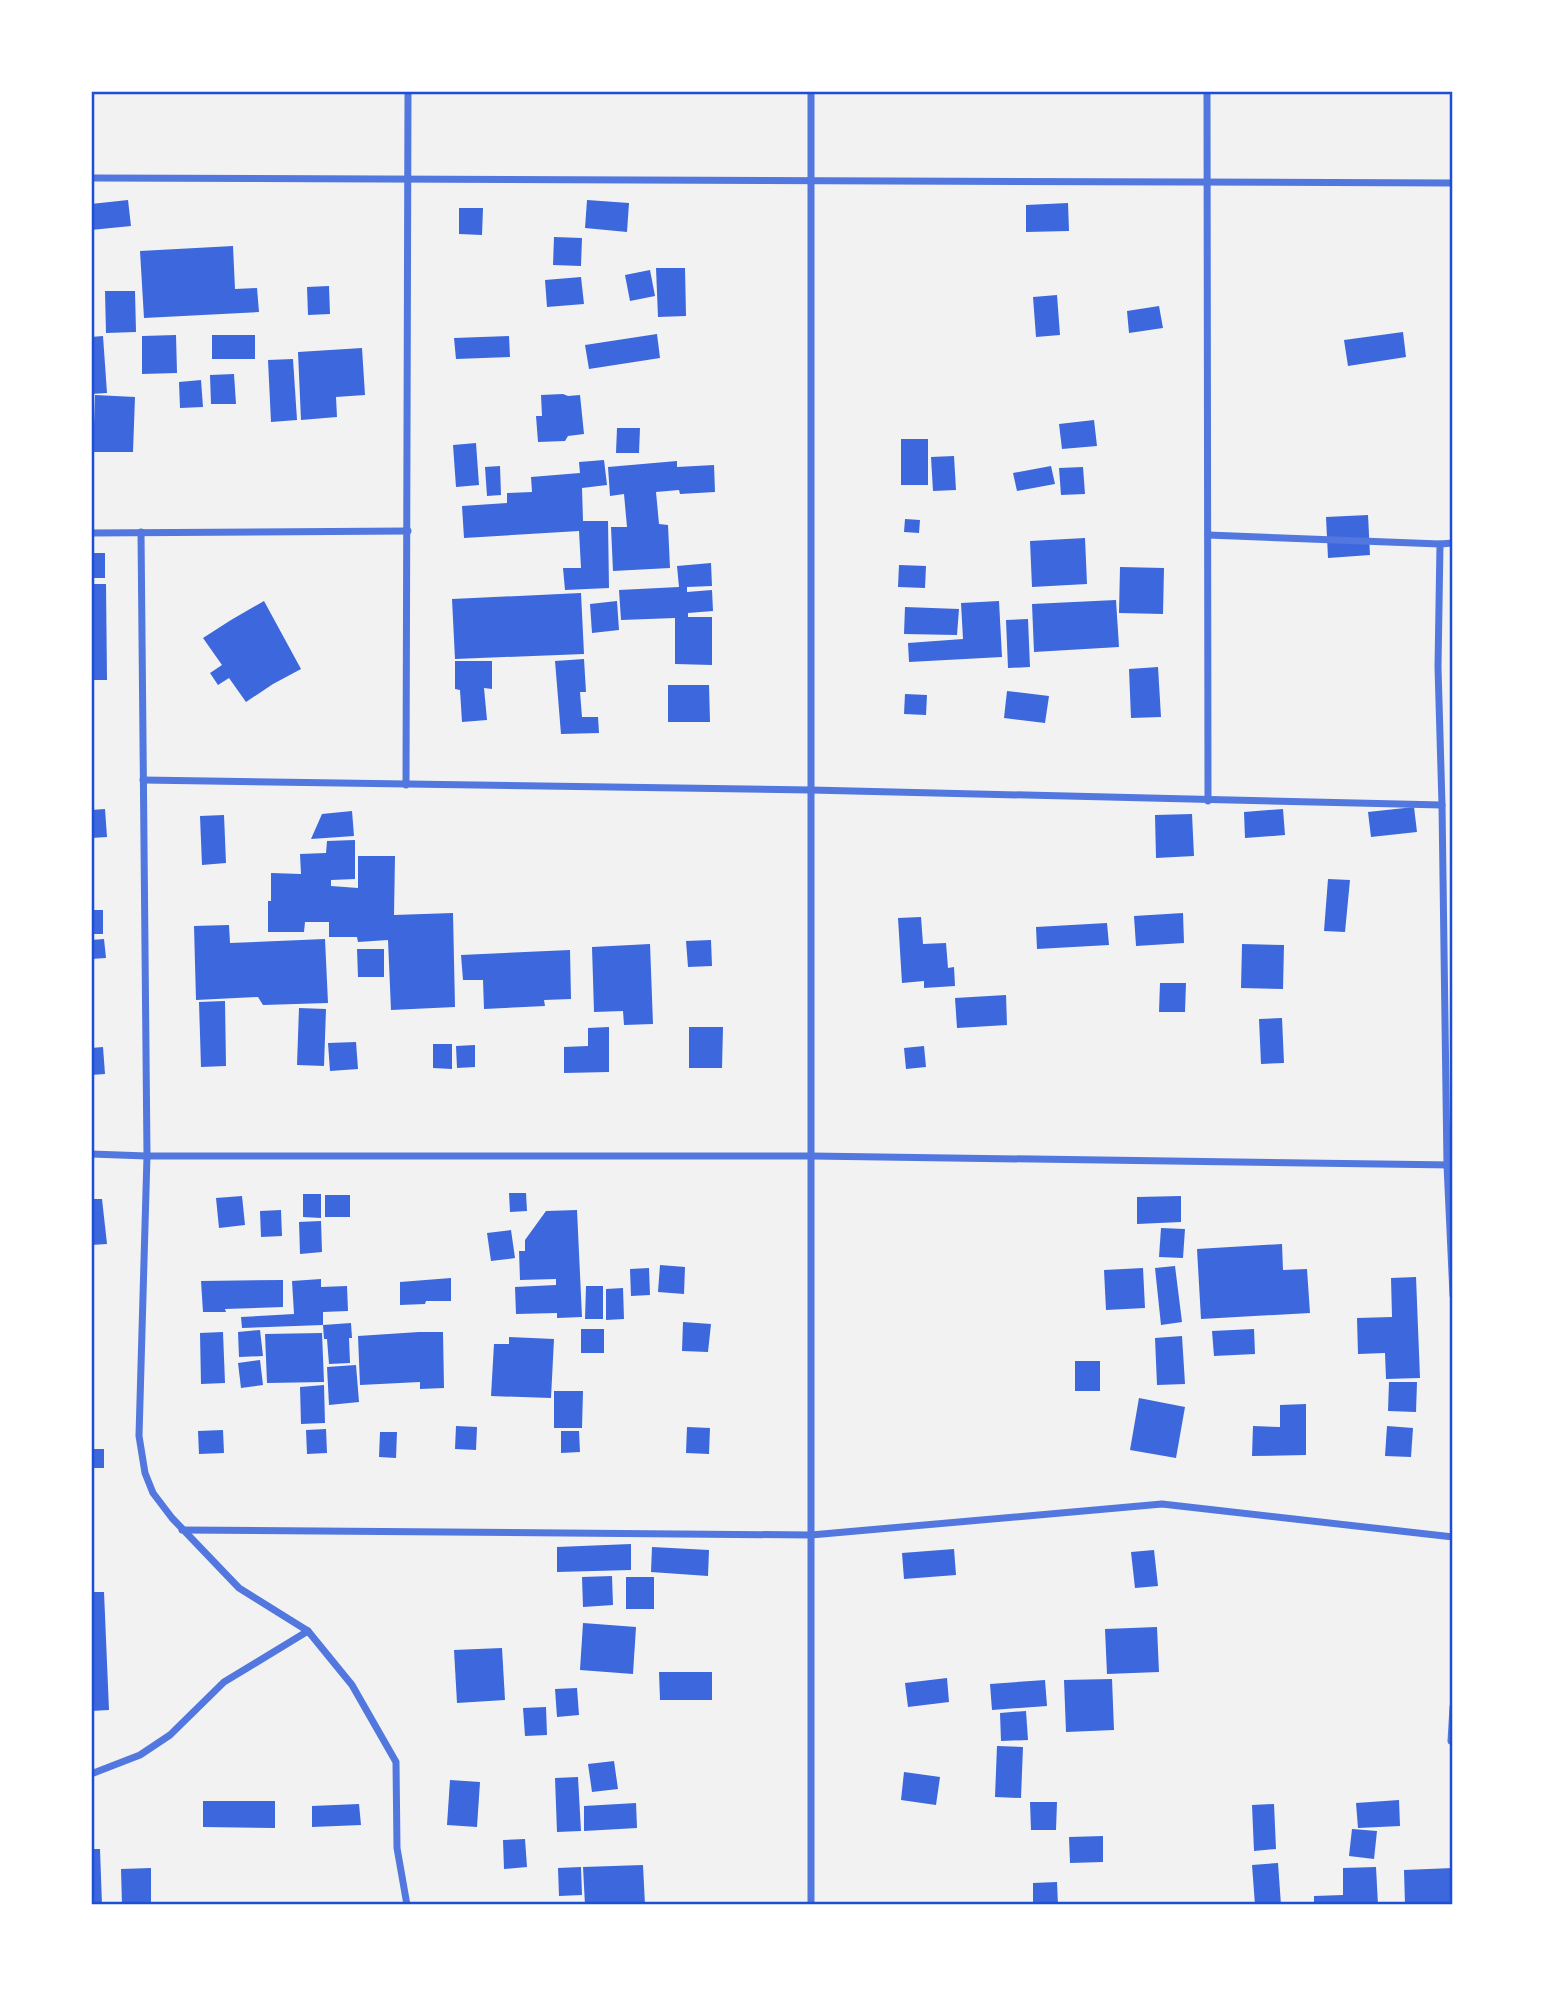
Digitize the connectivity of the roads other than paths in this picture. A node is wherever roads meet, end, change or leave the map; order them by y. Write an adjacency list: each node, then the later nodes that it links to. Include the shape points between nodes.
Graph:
1 (408, 91): 5 (street)
2 (811, 91): 6 (street)
3 (1208, 91): 7 (street)
4 (91, 178): 5 (street)
5 (408, 179): 6 (street); 9 (street)
6 (811, 180): 7 (street); 17 (street)
7 (1208, 182): 8 (street); 12 (street)
8 (1453, 183)
9 (408, 531): 10 (street); 16 (street)
10 (141, 532): 11 (street); 15 (street)
11 (91, 533)
12 (1208, 536): 13 (street); 18 (street)
13 (1440, 544): 14 (street); 19 (street)
14 (1453, 544)
15 (143, 780): 16 (street); 21 (street)
16 (406, 785): 17 (street)
17 (811, 790): 18 (street); 22 (street)
18 (1208, 801): 19 (street)
19 (1442, 805): 23 (street)
20 (91, 1154): 21 (street)
21 (147, 1156): 22 (street); 25 (street, via 139,1436 153,1493)
22 (811, 1156): 23 (street); 26 (street)
23 (1450, 1165): 24 (street)
24 (1453, 1295)
25 (182, 1530): 26 (street); 28 (street, via 239,1588)
26 (811, 1535): 27 (street, via 1162,1504); 33 (street)
27 (1453, 1537)
28 (308, 1631): 31 (street, via 224,1682 170,1735 140,1755); 32 (street, via 352,1685 396,1762 397,1848)
29 (1453, 1707): 30 (street)
30 (1453, 1741)
31 (91, 1774)
32 (407, 1905)
33 (811, 1905)

